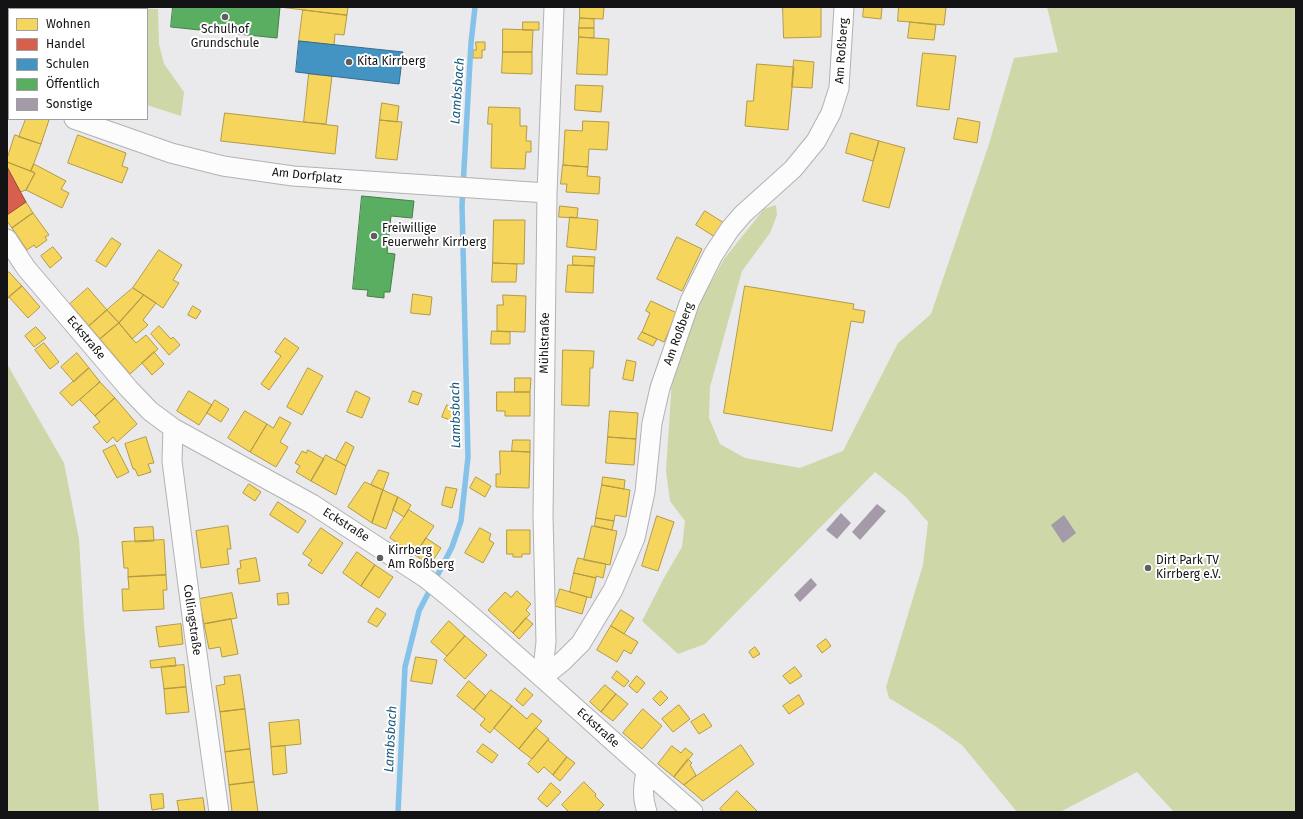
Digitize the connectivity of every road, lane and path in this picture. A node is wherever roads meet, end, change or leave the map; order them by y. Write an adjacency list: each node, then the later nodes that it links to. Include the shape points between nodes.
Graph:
1 (554, 7): 4 (street, Mühlstraße)
2 (844, 7): 7 (street, Am Roßberg, via 839,88 831,114 816,141 793,169 739,219 713,255 690,301 660,388 652,423 645,492 636,538 613,590 581,643)
3 (77, 120): 4 (street, Am Dorfplatz, via 171,153 223,166 293,176)
4 (547, 193): 7 (street, Mühlstraße, via 543,516 546,642)
5 (7, 239): 6 (street, Eckstraße, via 26,268 129,389 150,411)
6 (173, 428): 7 (street, Eckstraße, via 312,504 424,577); 9 (street, Collingstraße, via 172,462)
7 (542, 678): 8 (street, Eckstraße)
8 (646, 772): 10 (street, via 642,787); 11 (street, Eckstraße)
9 (219, 812)
10 (647, 812)
11 (693, 812)

